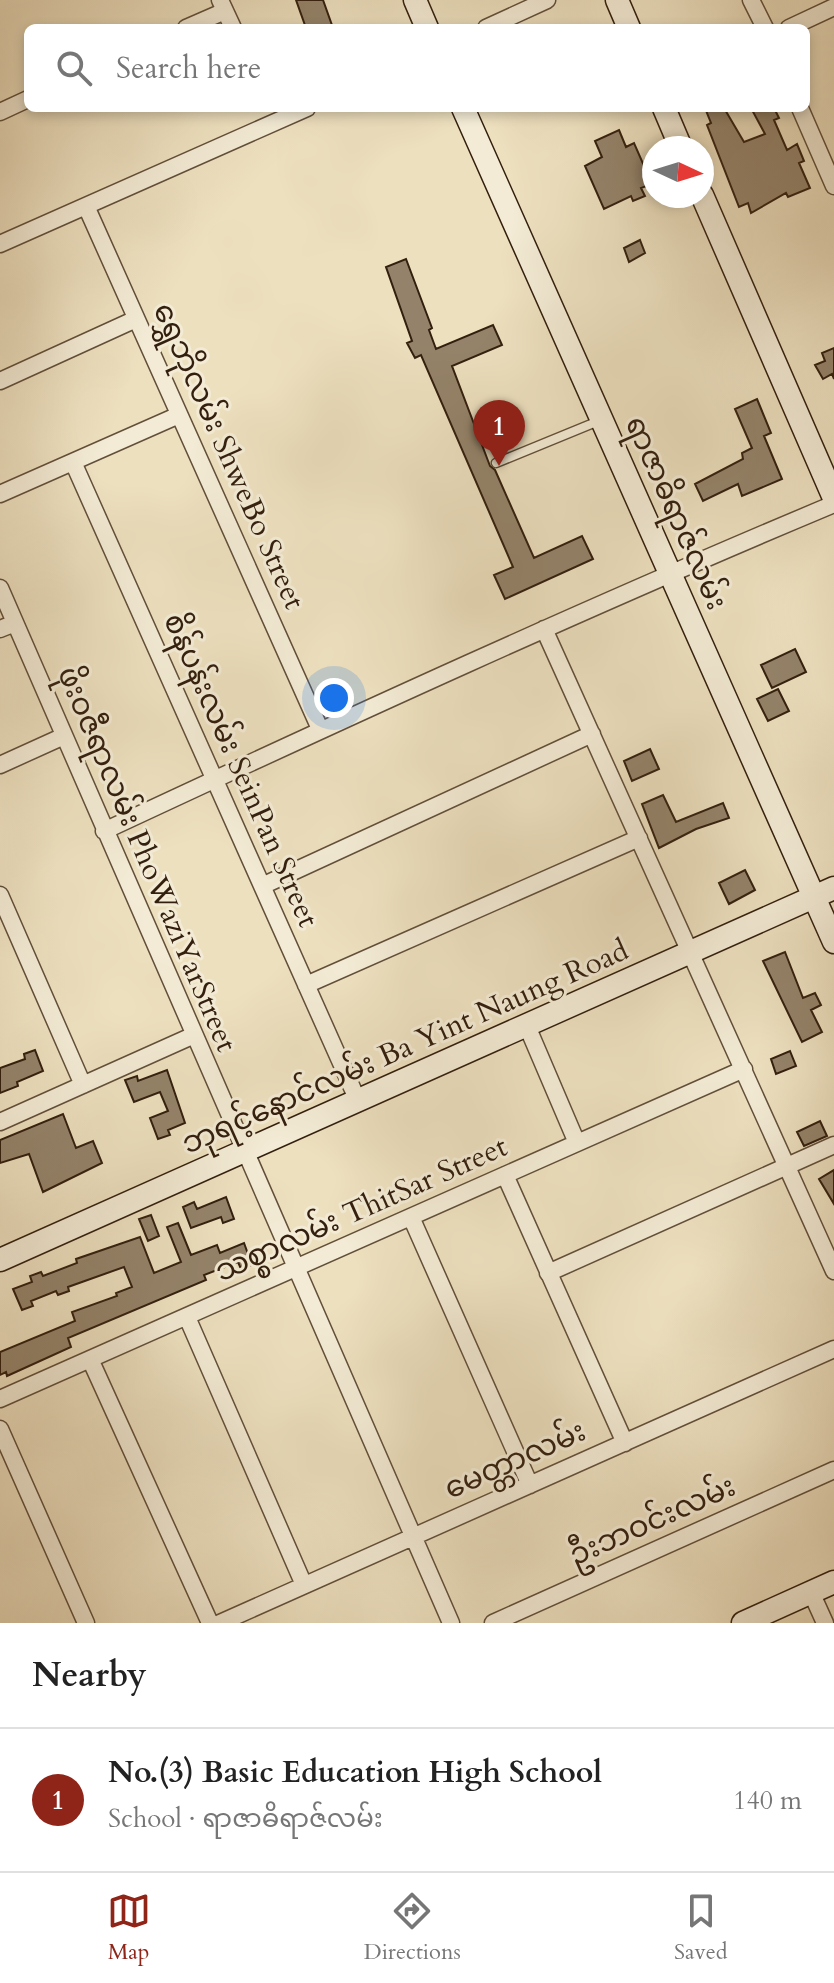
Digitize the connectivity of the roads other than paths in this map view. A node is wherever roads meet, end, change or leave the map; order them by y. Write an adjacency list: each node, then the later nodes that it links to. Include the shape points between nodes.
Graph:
1 (415, 0): 9 (street)
2 (547, 0): 10 (street)
3 (617, 0): 11 (street)
4 (751, 0): 12 (street)
5 (223, 5): 7 (street); 8 (street)
6 (834, 7): 13 (street)
7 (192, 24)
8 (231, 24)
9 (425, 24)
10 (495, 24)
11 (627, 24)
12 (763, 24)
13 (798, 24)
14 (24, 101): 15 (street)
15 (0, 112)
16 (465, 112): 28 (street, ရာဇာဓိရာဇ်လမ်း)
17 (666, 112): 20 (street)
18 (802, 112): 21 (street)
19 (272, 115): 22 (street)
20 (676, 136)
21 (834, 186)
22 (86, 206): 24 (street); 25 (street, ရွှေဘိုလမ်း ShweBo Street)
23 (708, 208): 32 (street)
24 (0, 244)
25 (136, 319): 26 (street); 27 (street, ရွှေဘိုလမ်း ShweBo Street)
26 (0, 381)
27 (179, 415): 29 (street); 38 (street, ရွှေဘိုလမ်း ShweBo Street)
28 (602, 420): 30 (lane); 34 (street, ရာဇာဓိရာဇ်လမ်း)
29 (73, 462): 31 (street); 42 (street, စိန်ပန်းလမ်း SeinPan Street)
30 (496, 463)
31 (0, 494)
32 (834, 498)
33 (834, 504): 34 (street)
34 (670, 573): 37 (street); 46 (street, ရာဇာဓိရာဇ်လမ်း)
35 (0, 588): 36 (street, ဖိုးဝဇီရာလမ်း PhoWaziYarStreet)
36 (8, 626): 40 (street, ဖိုးဝဇီရာလမ်း PhoWaziYarStreet)
37 (544, 629): 38 (street); 39 (street)
38 (320, 729): 42 (street)
39 (592, 734): 44 (street); 45 (street)
40 (64, 736): 41 (street); 43 (street, ဖိုးဝဇီရာလမ်း PhoWaziYarStreet)
41 (0, 765)
42 (214, 780): 43 (street); 45 (street, စိန်ပန်းလမ်း SeinPan Street)
43 (104, 831): 52 (street, ဖိုးဝဇီရာလမ်း PhoWaziYarStreet)
44 (639, 838): 49 (street); 50 (street)
45 (262, 886): 50 (street, စိန်ပန်းလမ်း SeinPan Street)
46 (824, 893): 48 (street, ရာဇာဓိရာဇ်လမ်း); 49 (street, ဘုရင့်နောင်လမ်း Ba Yint Naung Road)
47 (0, 895): 54 (street)
48 (834, 942)
49 (692, 953): 51 (street, ဘုရင့်နောင်လမ်း Ba Yint Naung Road); 53 (street)
50 (306, 985): 55 (street, စိန်ပန်းလမ်း SeinPan Street)
51 (527, 1026): 55 (street, ဘုရင့်နောင်လမ်း Ba Yint Naung Road); 57 (street)
52 (192, 1036): 54 (street); 59 (street, ဖိုးဝဇီရာလမ်း PhoWaziYarStreet)
53 (744, 1069): 57 (street, သစ္စာလမ်း ThitSar Street); 60 (street)
54 (83, 1085): 56 (street)
55 (358, 1101): 59 (street, ဘုရင့်နောင်လမ်း Ba Yint Naung Road)
56 (0, 1122)
57 (577, 1143): 61 (street, သစ္စာလမ်း ThitSar Street)
58 (834, 1145): 60 (street)
59 (244, 1152): 63 (street, ဘုရင့်နောင်လမ်း Ba Yint Naung Road); 64 (street, ဖိုးဝဇီရာလမ်း PhoWaziYarStreet)
60 (787, 1166): 65 (street); 66 (street)
61 (505, 1175): 62 (street, သစ္စာလမ်း ThitSar Street); 66 (street)
62 (411, 1217): 64 (street, သစ္စာလမ်း ThitSar Street); 74 (street)
63 (0, 1260)
64 (296, 1267): 67 (street, သစ္စာလမ်း ThitSar Street); 75 (street, ဖိုးဝဇီရာလမ်း PhoWaziYarStreet)
65 (834, 1271)
66 (548, 1273): 72 (street)
67 (187, 1317): 69 (street, သစ္စာလမ်း ThitSar Street); 77 (street)
68 (834, 1349): 72 (street, မေတ္တာလမ်း)
69 (90, 1359): 70 (street, သစ္စာလမ်း ThitSar Street); 80 (street)
70 (0, 1399)
71 (0, 1429): 79 (street)
72 (625, 1443): 74 (street, မေတ္တာလမ်း)
73 (834, 1470): 83 (street, ဦးဘဝင်းလမ်း)
74 (530, 1485): 75 (street, မေတ္တာလမ်း)
75 (412, 1537): 77 (street, မေတ္တာလမ်း); 82 (street, ဖိုးဝဇီရာလမ်း PhoWaziYarStreet)
76 (834, 1582): 78 (street)
77 (304, 1585): 81 (street, မေတ္တာလမ်း)
78 (811, 1592): 84 (street); 85 (street)
79 (86, 1623)
80 (210, 1623)
81 (220, 1623)
82 (451, 1623)
83 (493, 1623)
84 (743, 1623)
85 (825, 1623)

